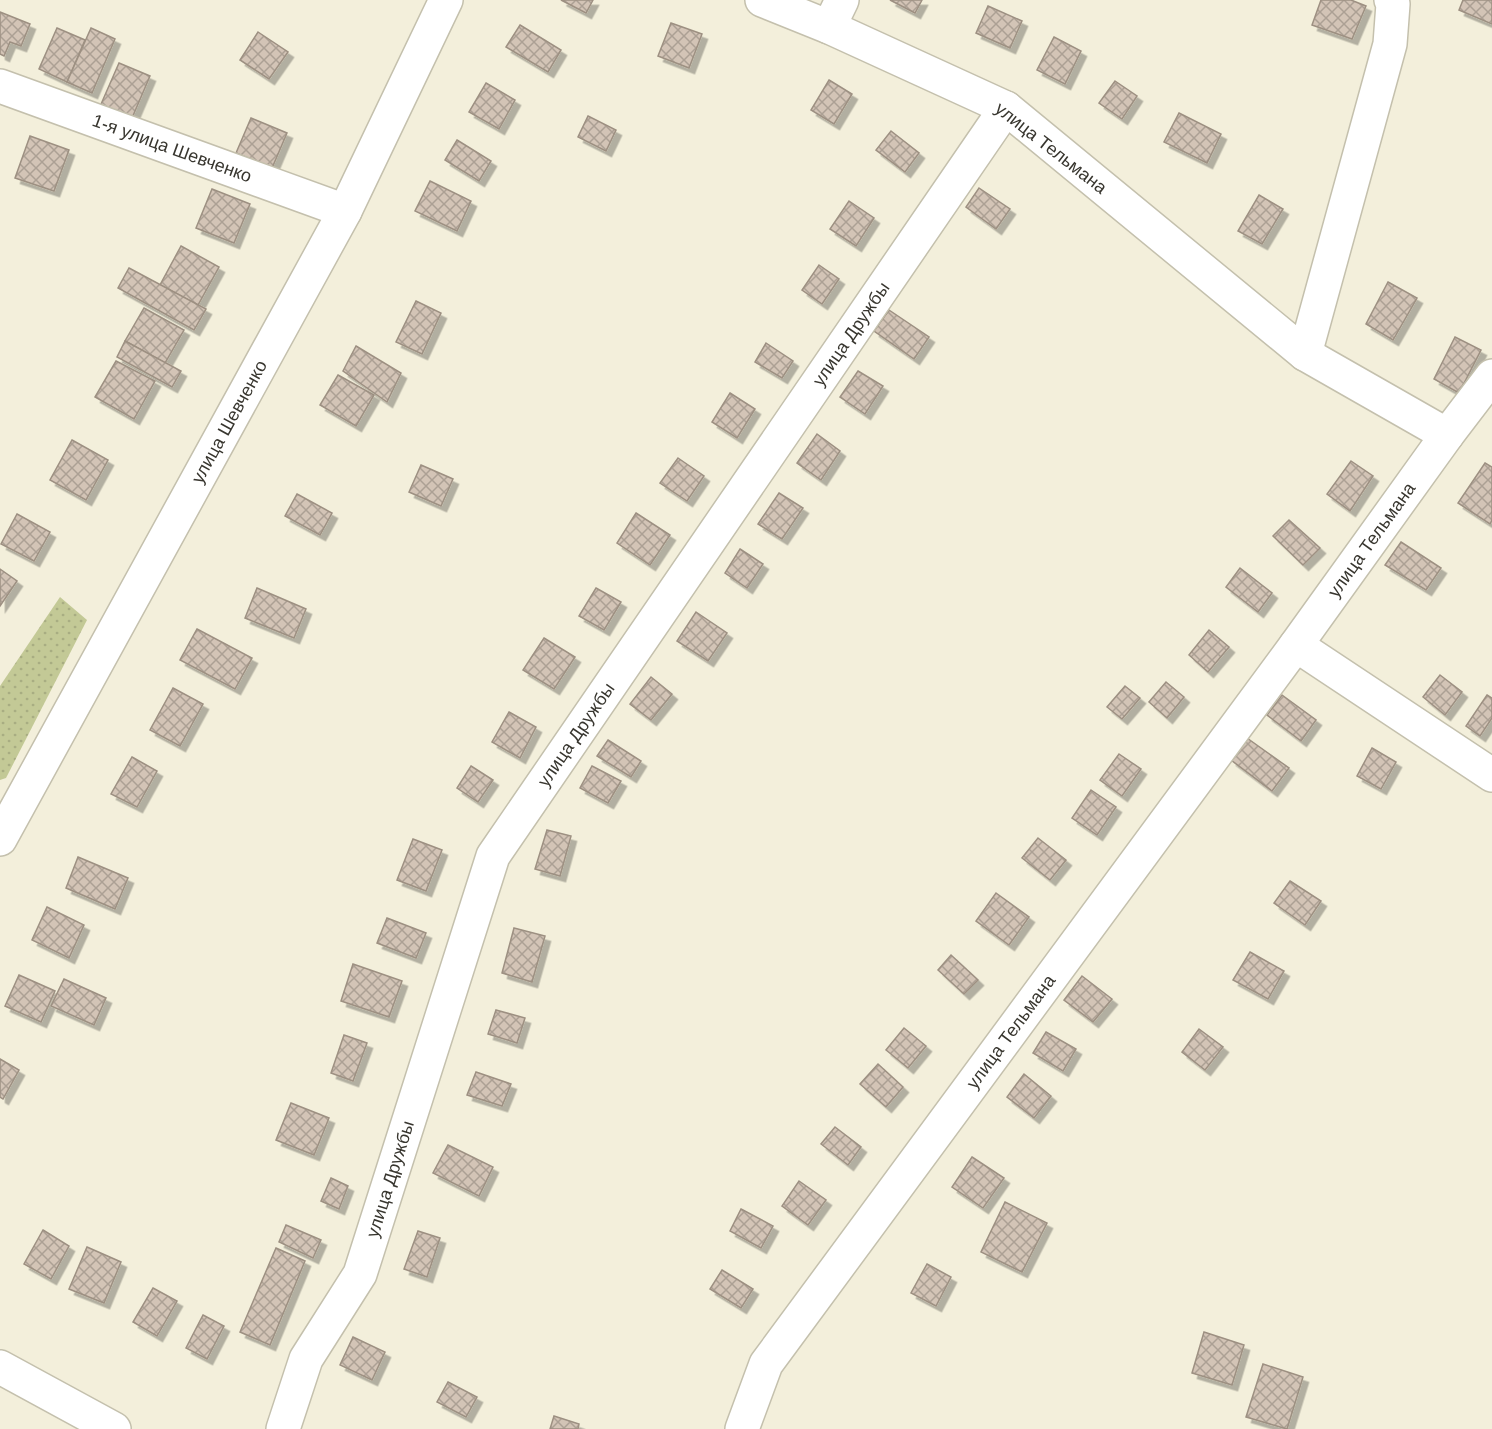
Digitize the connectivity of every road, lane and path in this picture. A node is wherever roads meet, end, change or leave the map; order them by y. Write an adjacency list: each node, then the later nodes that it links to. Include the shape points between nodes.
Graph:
1 (446, 0): 7 (street, улица Шевченко)
2 (762, 0): 4 (street, улица Тельмана)
3 (1391, 0): 8 (street, via 1390,44)
4 (835, 13): 6 (street, улица Тельмана)
5 (0, 86): 7 (street, 1-я улица Шевченко)
6 (1006, 108): 8 (street, улица Тельмана); 16 (street, улица Дружбы, via 493,856 360,1275 306,1359)
7 (345, 211): 13 (street, улица Шевченко)
8 (1305, 354): 10 (street, улица Тельмана)
9 (1492, 376): 10 (street, улица Тельмана)
10 (1447, 435): 11 (street, улица Тельмана)
11 (1296, 645): 12 (street); 17 (street, улица Тельмана, via 766,1364)
12 (1492, 775)
13 (0, 839)
14 (0, 1367): 15 (street)
15 (114, 1429)
16 (283, 1429)
17 (742, 1429)

